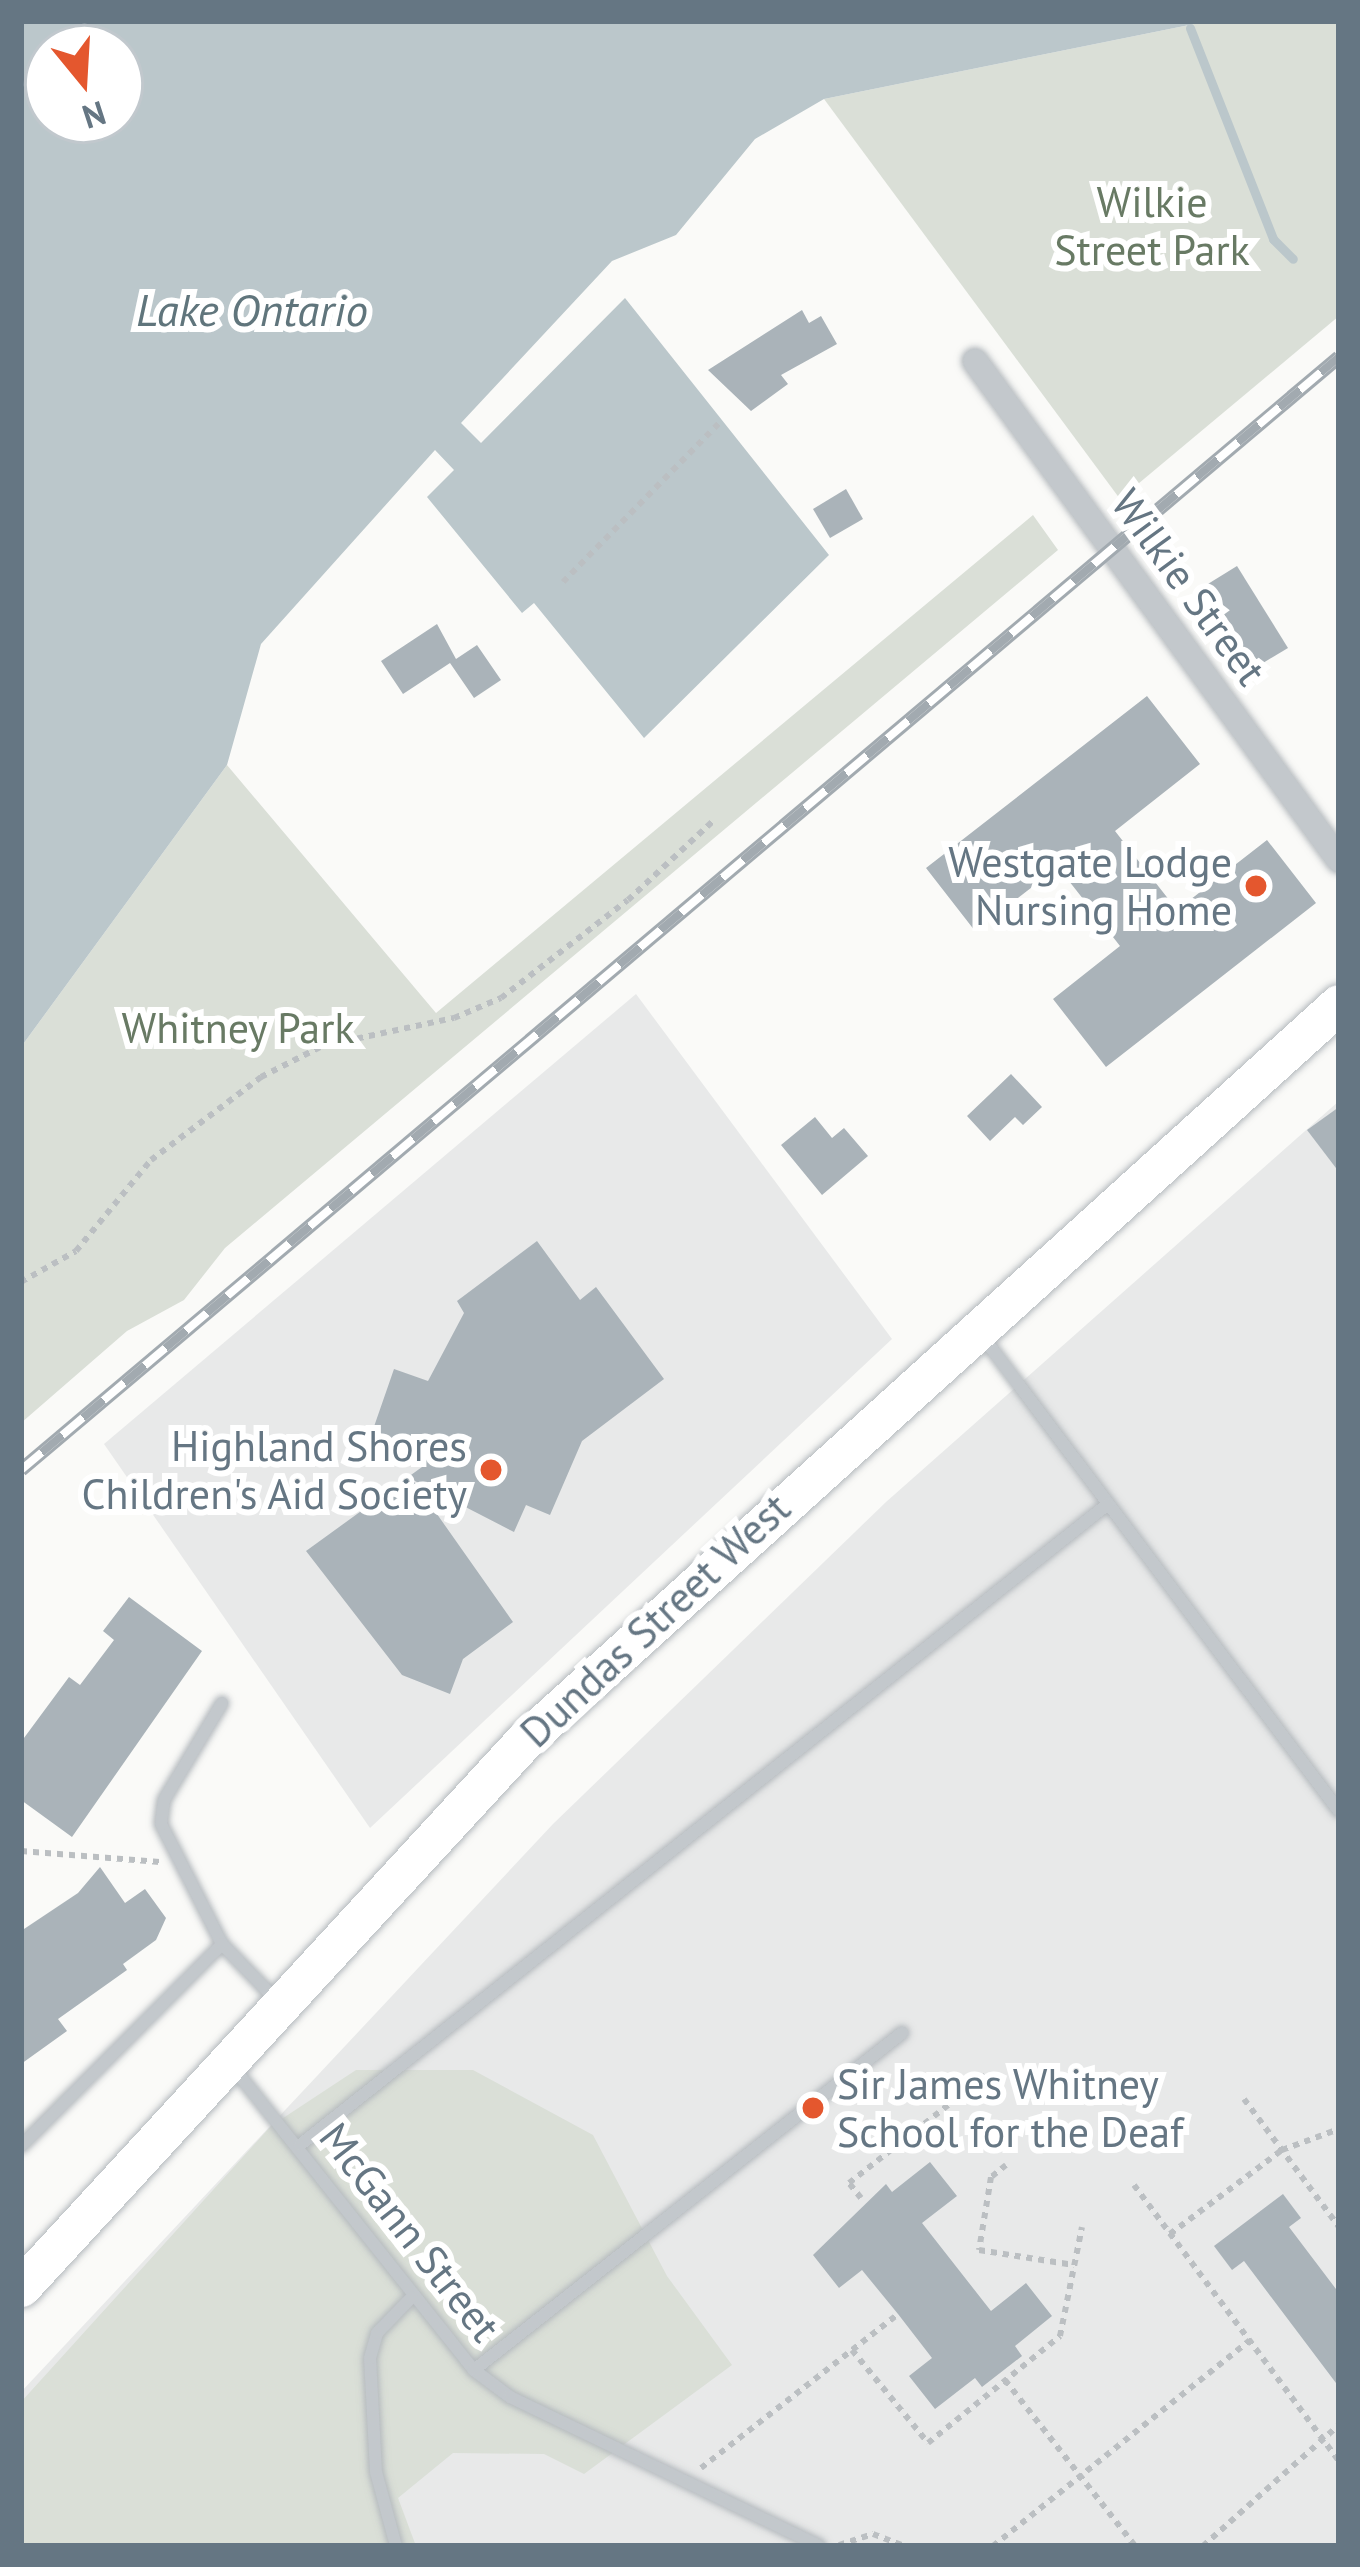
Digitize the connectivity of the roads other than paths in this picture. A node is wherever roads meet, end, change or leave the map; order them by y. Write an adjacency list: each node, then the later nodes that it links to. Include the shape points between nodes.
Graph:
1 (975, 361): 2 (street, Wilkie Street)
2 (1339, 860)
3 (1339, 1004): 4 (main road, Dundas Street West)
4 (976, 1328): 5 (lane); 9 (main road, Dundas Street West, via 523,1742)
5 (1108, 1504): 7 (lane); 12 (lane)
6 (222, 1703): 8 (lane, via 164,1800 161,1824)
7 (1339, 1811)
8 (222, 1944): 9 (lane); 13 (lane)
9 (280, 2004): 11 (main road, Dundas Street West)
10 (902, 2033): 16 (lane)
11 (227, 2061): 12 (lane, McGann Street); 14 (main road, Dundas Street West)
12 (300, 2145): 15 (lane, McGann Street)
13 (21, 2146)
14 (21, 2288)
15 (412, 2297): 16 (lane, McGann Street); 17 (lane, via 384,2323 370,2358 376,2472)
16 (474, 2370): 18 (lane, McGann Street, via 510,2397)
17 (397, 2546)
18 (819, 2546)

